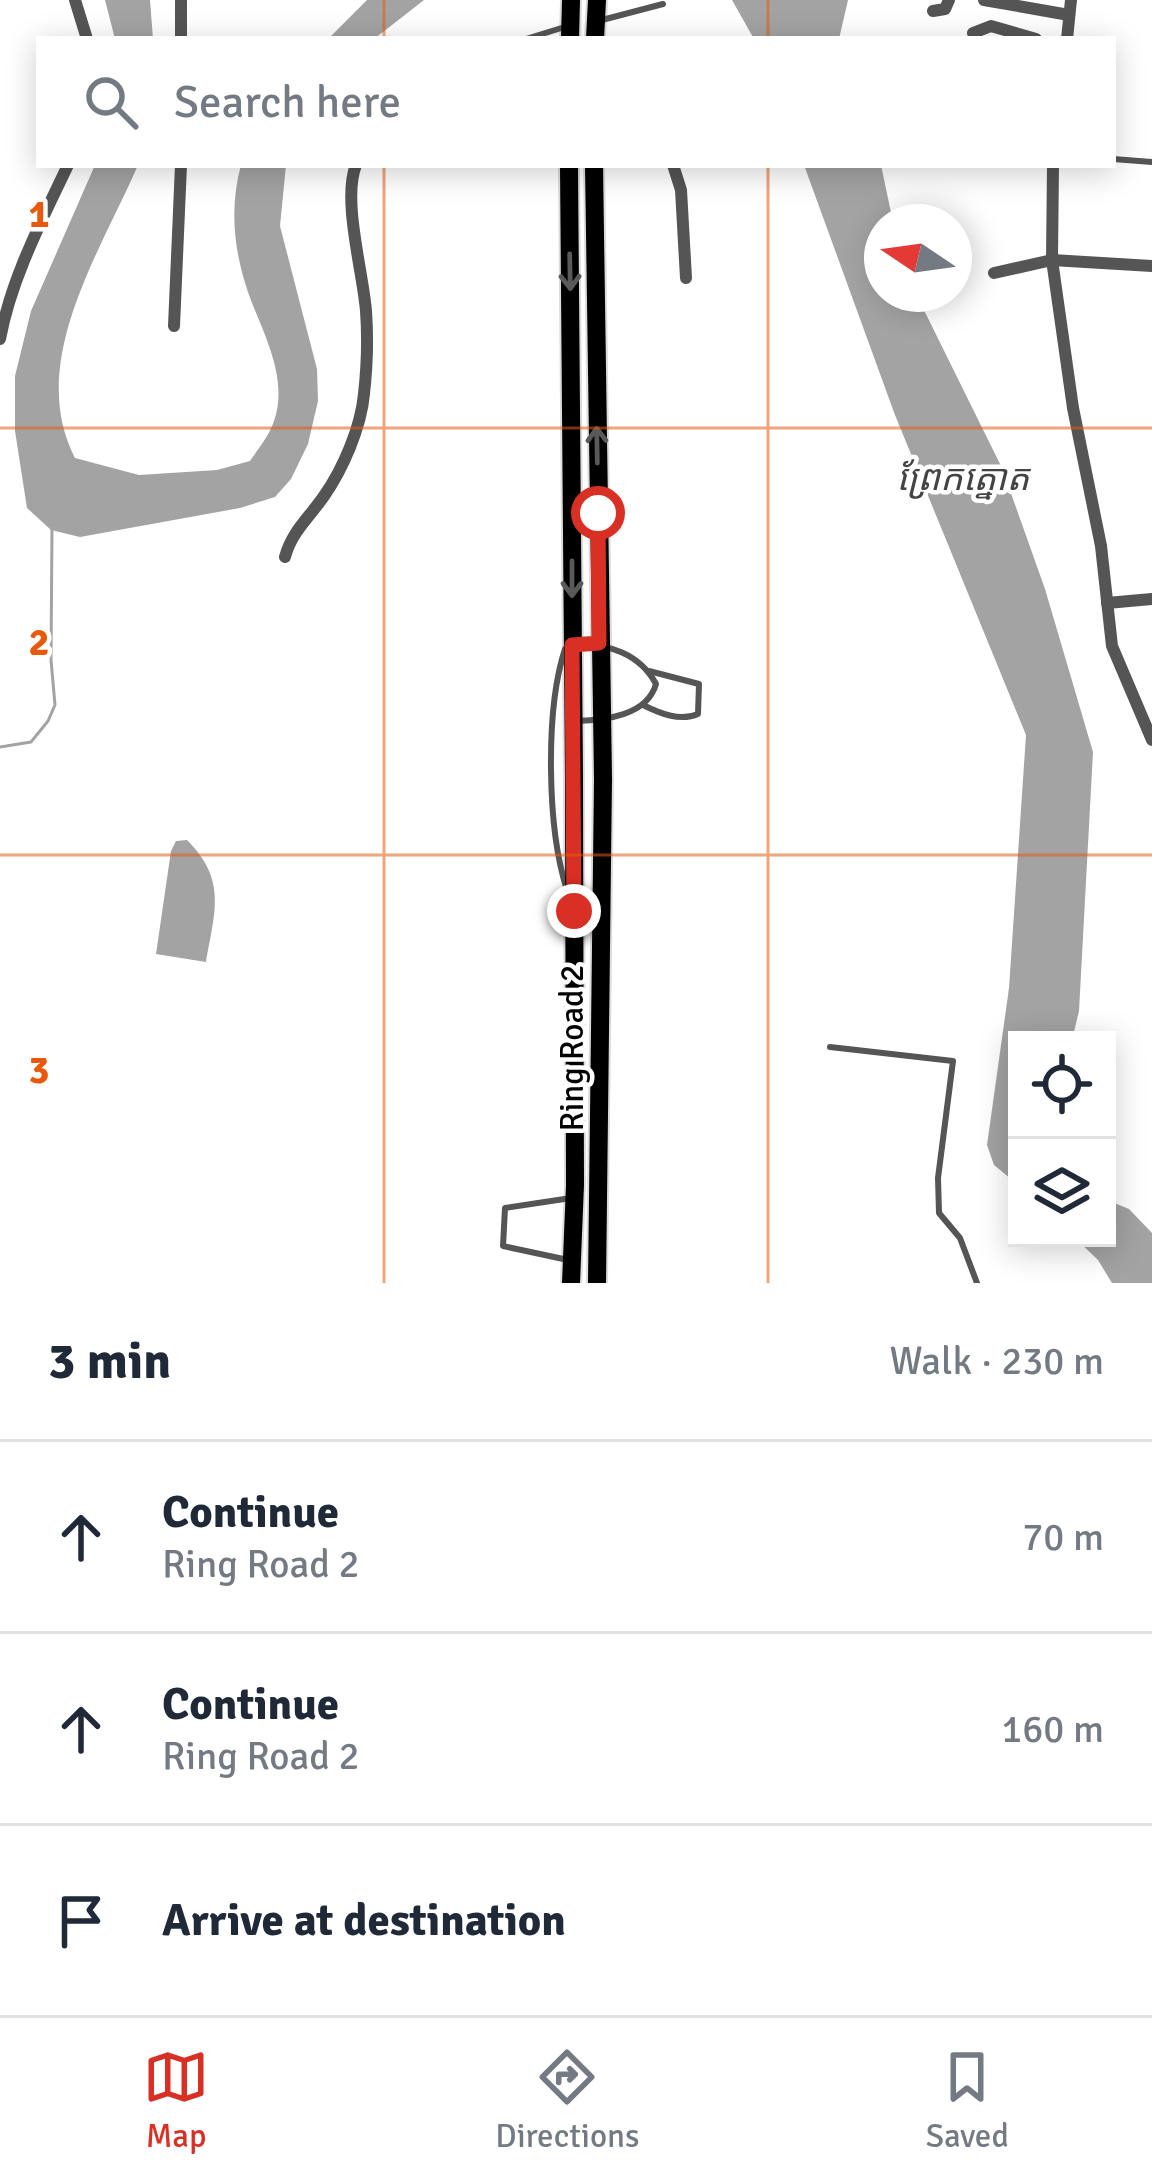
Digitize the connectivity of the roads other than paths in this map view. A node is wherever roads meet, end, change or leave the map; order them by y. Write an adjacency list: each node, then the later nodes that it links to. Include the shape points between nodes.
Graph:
1 (76, 0): 14 (street)
2 (181, 0): 15 (street)
3 (571, 0): 12 (main road)
4 (597, 0): 11 (main road)
5 (949, 0): 9 (street)
6 (984, 0): 10 (street)
7 (1071, 0): 10 (street)
8 (662, 4): 11 (lane)
9 (934, 10)
10 (1069, 15): 17 (street)
11 (595, 31)
12 (570, 32)
13 (973, 32): 16 (street, via 992,26)
14 (86, 36)
15 (181, 36)
16 (1026, 36)
17 (1067, 36)
18 (1116, 160): 19 (lane)
19 (1152, 161)
20 (67, 168): 32 (street)
21 (181, 168): 31 (street)
22 (355, 168): 35 (street, via 364,400 340,467)
23 (569, 168): 33 (main road, Ring Road 2, one-way to 33)
24 (594, 168): 34 (main road, Ring Road 2)
25 (675, 168): 30 (street)
26 (1053, 168): 27 (street)
27 (1052, 260): 28 (street); 29 (street); 37 (street)
28 (1152, 266)
29 (994, 273)
30 (686, 278)
31 (175, 326)
32 (0, 339)
33 (571, 378): 34 (main road); 38 (main road, Ring Road 2, one-way to 38)
34 (596, 378): 39 (main road, Ring Road 2, one-way to 34)
35 (284, 557)
36 (1152, 599): 37 (street)
37 (1107, 603): 44 (street, via 1117,662)
38 (572, 637): 39 (lane); 43 (main road, Ring Road 2); 47 (lane, via 554,682 553,722 554,841)
39 (599, 643): 40 (lane); 42 (main road, Ring Road 2)
40 (646, 670): 41 (lane, via 656,684); 41 (lane, via 701,689 695,716)
41 (643, 705): 42 (lane)
42 (601, 720): 43 (lane); 45 (main road, Ring Road 2)
43 (574, 721): 46 (main road, Ring Road 2)
44 (1152, 740)
45 (603, 778): 46 (main road); 52 (main road, Ring Road 2)
46 (574, 779): 47 (main road, Ring Road 2)
47 (574, 911): 49 (main road, Ring Road 2)
48 (830, 1047): 53 (lane, via 953,1061 939,1213 960,1238)
49 (574, 1198): 50 (main road, Ring Road 2); 50 (lane, via 505,1208 503,1246)
50 (572, 1260): 51 (main road, Ring Road 2)
51 (571, 1283)
52 (597, 1283)
53 (977, 1283)

